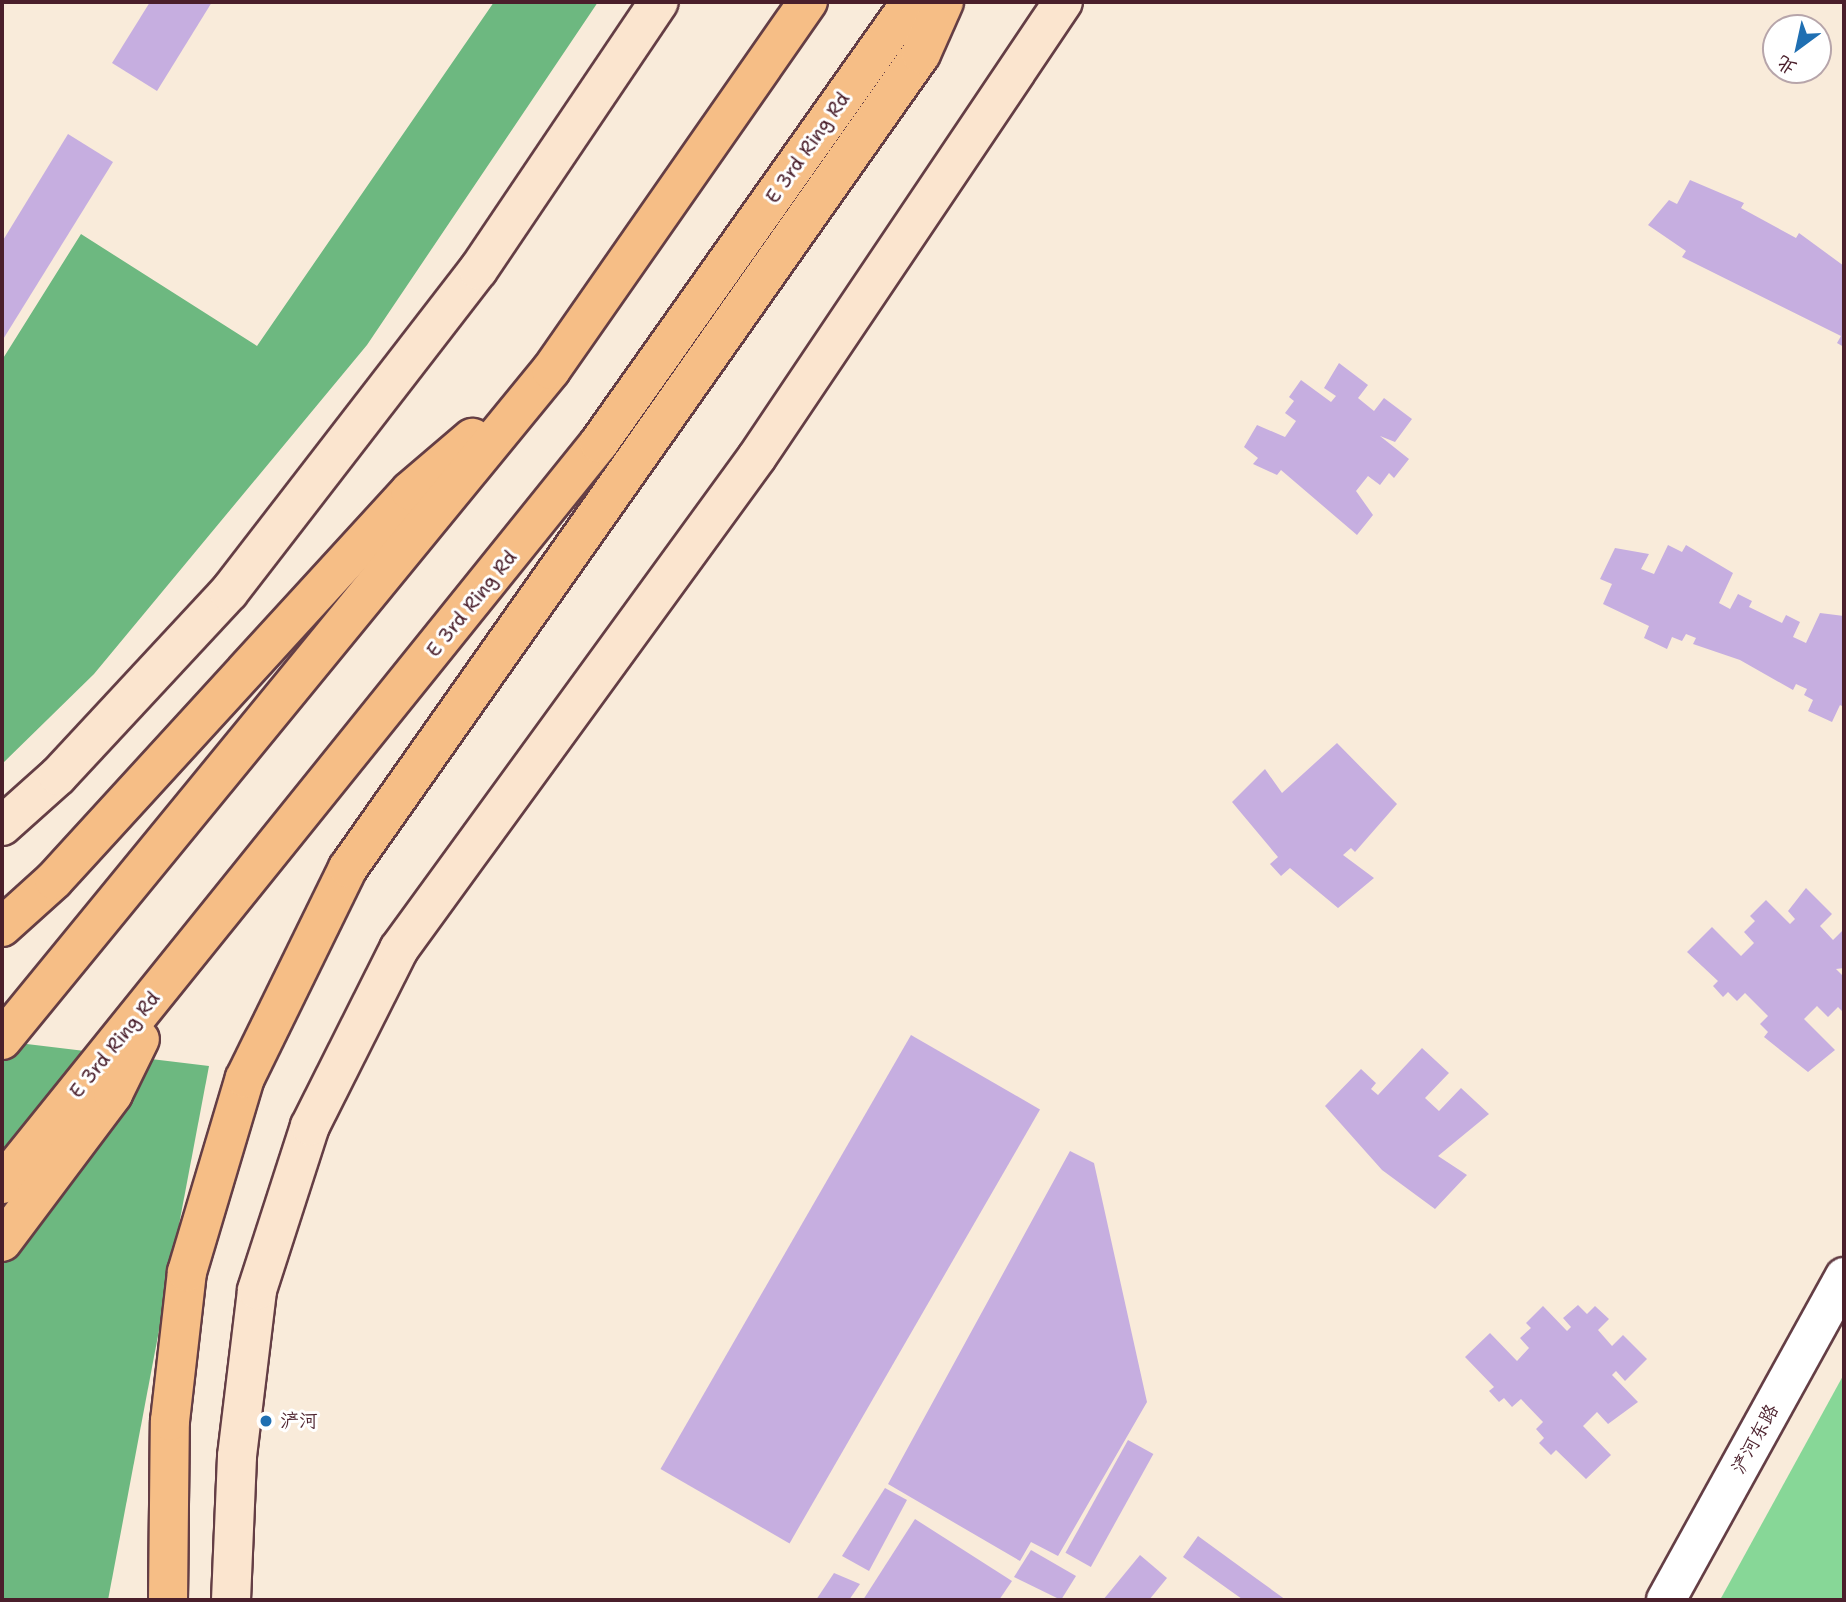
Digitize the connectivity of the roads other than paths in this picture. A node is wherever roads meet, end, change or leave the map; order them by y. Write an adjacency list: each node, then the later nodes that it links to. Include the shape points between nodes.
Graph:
1 (659, 2): 7 (main road, via 478,270 229,592 58,776)
2 (808, 2): 6 (highway)
3 (911, 2): 9 (highway, E 3rd Ring Rd, via 599,443)
4 (944, 2): 14 (highway, via 921,54 348,868 245,1078 187,1272 170,1421)
5 (1063, 2): 15 (main road, via 757,457 399,949 310,1126 257,1290 237,1455)
6 (551, 370): 8 (highway, via 410,491 54,880); 10 (highway)
7 (2, 826)
8 (2, 927)
9 (166, 984): 11 (highway, E 3rd Ring Rd); 12 (highway, via 113,1094)
10 (2, 1040)
11 (2, 1184)
12 (2, 1242)
13 (1844, 1277): 16 (street, 浐河东路)
14 (168, 1600)
15 (231, 1600)
16 (1665, 1600)

